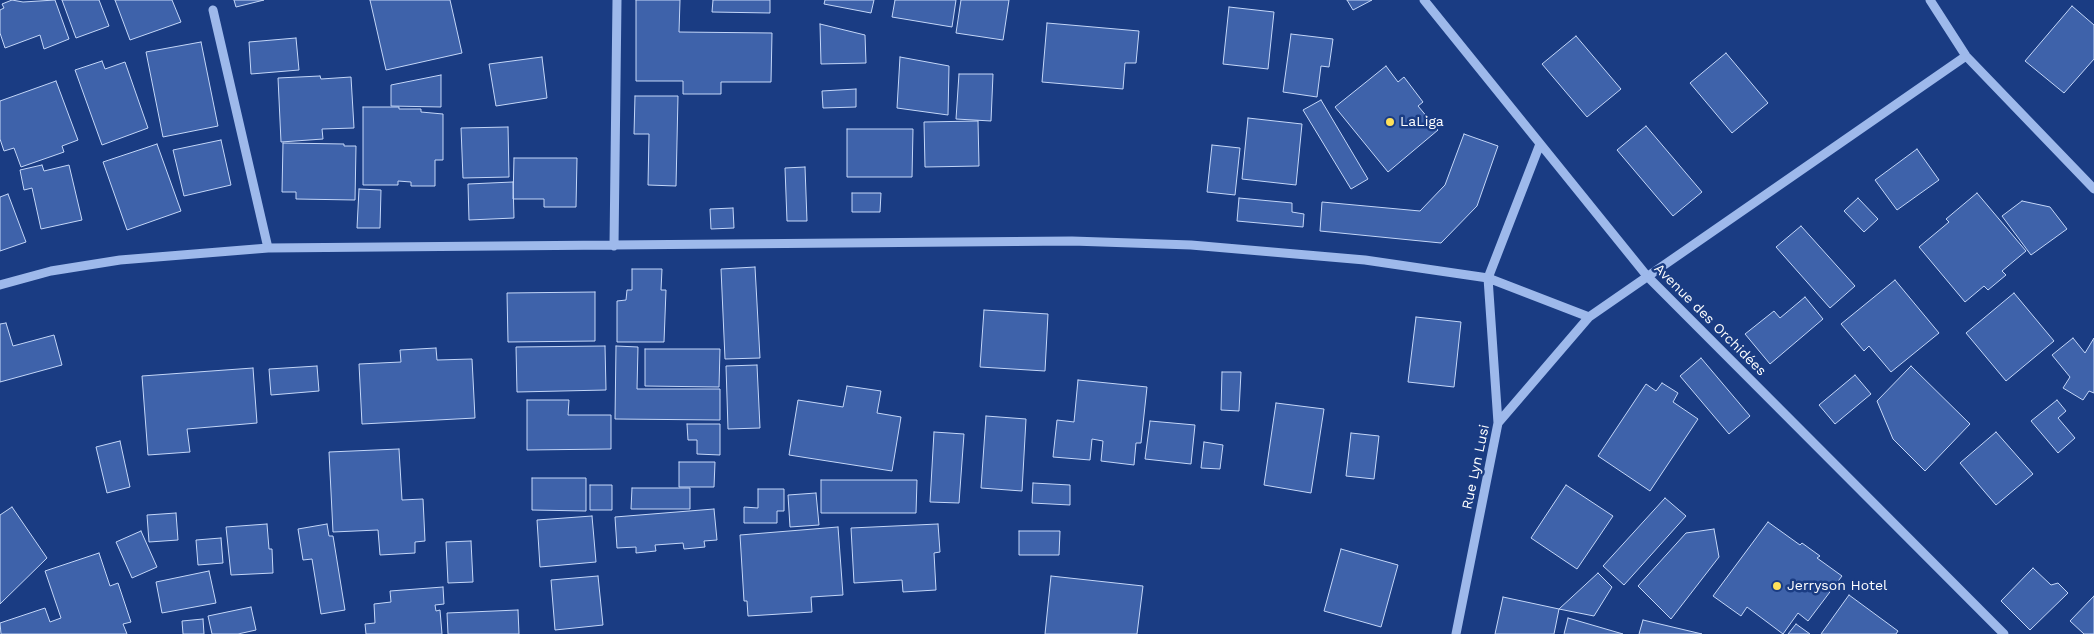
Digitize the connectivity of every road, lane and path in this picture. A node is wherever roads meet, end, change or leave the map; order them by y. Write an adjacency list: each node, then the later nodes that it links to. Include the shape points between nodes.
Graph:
1 (617, 0): 8 (street)
2 (1424, 0): 6 (street, Avenue des Orchidées)
3 (1930, 0): 5 (street)
4 (213, 10): 9 (street)
5 (1966, 56): 7 (street); 10 (street, Rue Lyn Lusi)
6 (1540, 144): 10 (street, Avenue des Orchidées); 11 (street)
7 (2094, 189)
8 (614, 246): 9 (street); 11 (street, via 1072,241 1181,244 1364,260)
9 (268, 248): 12 (street, via 120,260 51,271)
10 (1646, 276): 13 (street, Rue Lyn Lusi); 16 (street, Avenue des Orchidées)
11 (1488, 278): 13 (street); 14 (street)
12 (0, 285)
13 (1589, 317): 14 (street, Rue Lyn Lusi)
14 (1498, 423): 15 (street, Rue Lyn Lusi)
15 (1456, 634)
16 (2004, 634)

